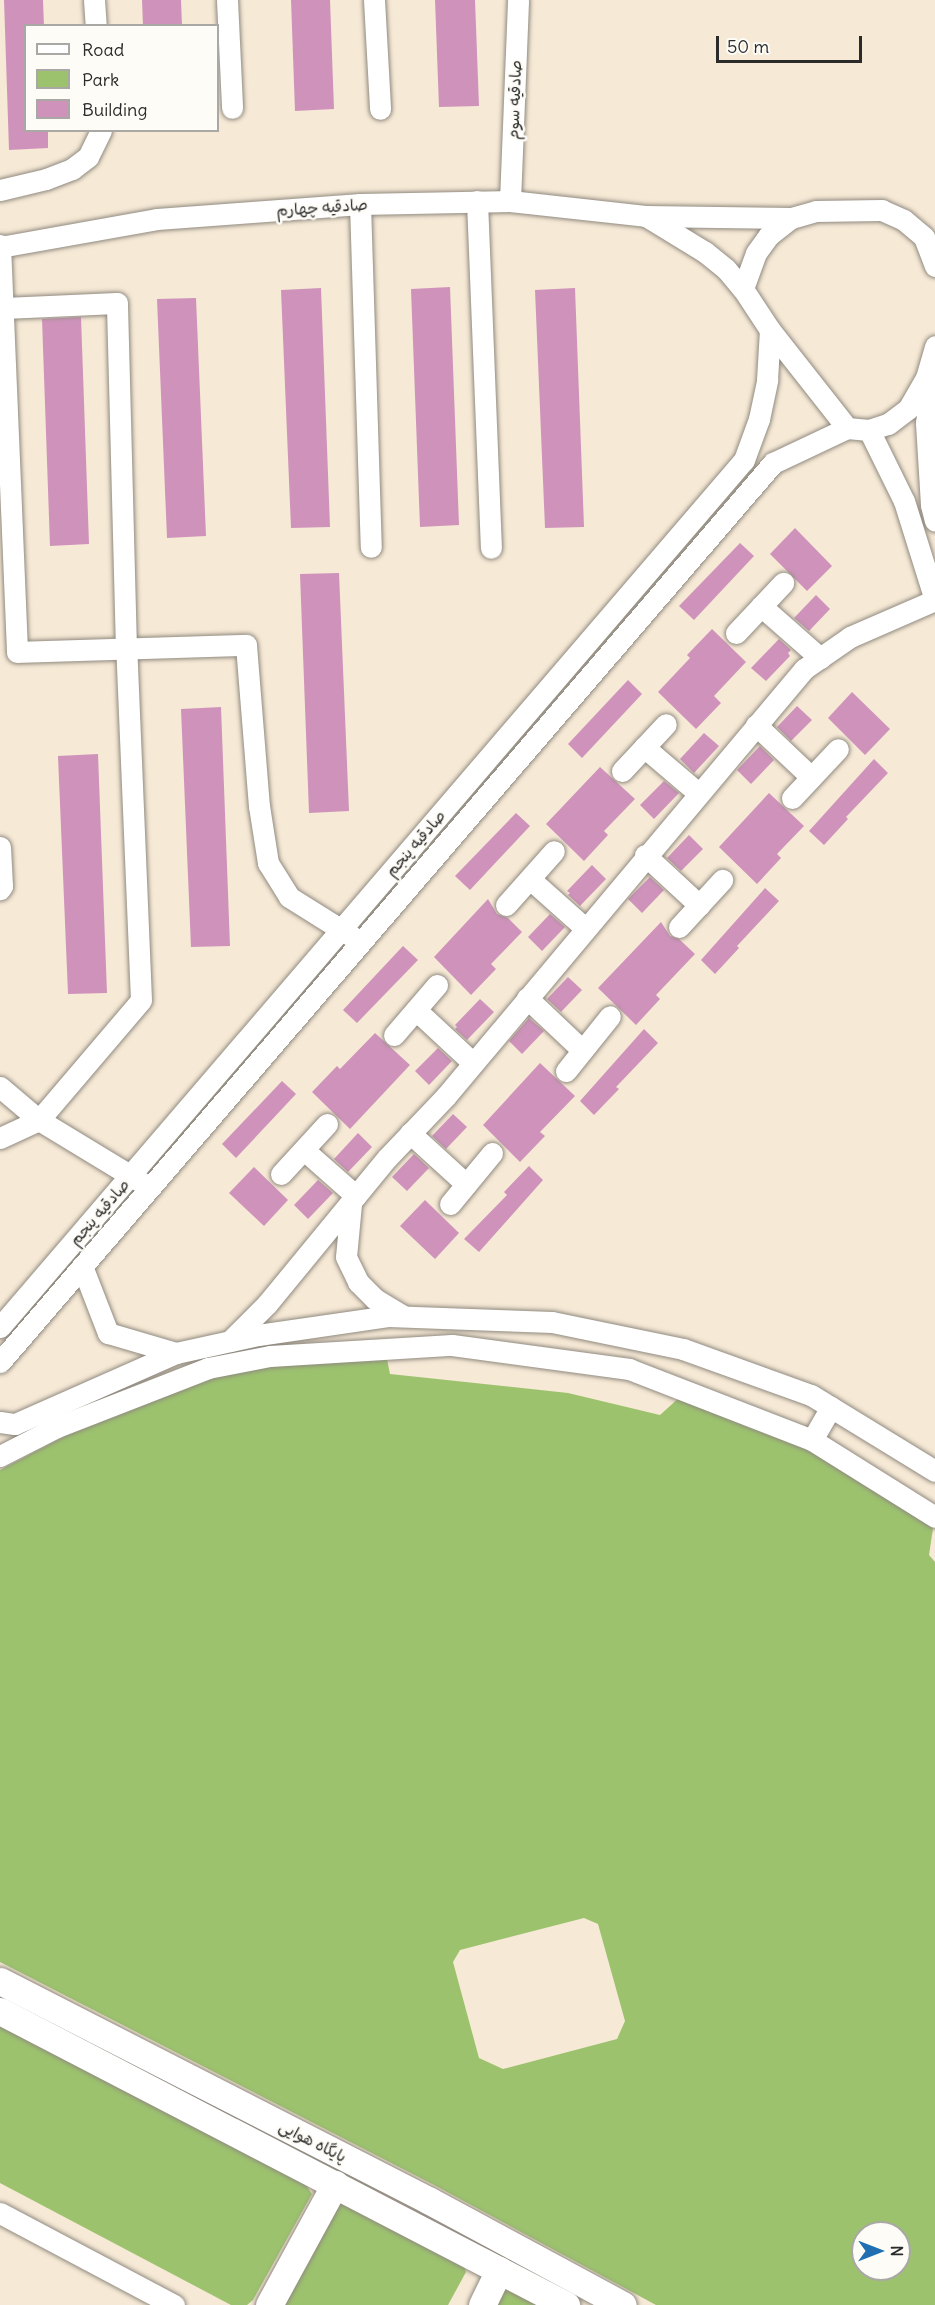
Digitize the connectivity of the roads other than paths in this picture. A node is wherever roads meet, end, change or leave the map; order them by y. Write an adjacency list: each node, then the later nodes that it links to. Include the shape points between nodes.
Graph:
1 (94, 0): 5 (street)
2 (227, 0): 6 (street)
3 (374, 0): 7 (street)
4 (518, 0): 11 (street, صادقیه سوم)
5 (96, 24)
6 (232, 108)
7 (380, 109)
8 (100, 132): 9 (street, via 88,157 72,169)
9 (0, 190)
10 (477, 201): 11 (street, صادقیه چهارم); 12 (street, صادقیه چهارم); 29 (street)
11 (510, 201): 13 (street, صادقیه چهارم)
12 (360, 204): 15 (street, صادقیه چهارم, via 157,219); 28 (street)
13 (645, 216): 14 (street, صادقیه چهارم); 17 (street, via 705,252)
14 (791, 218): 16 (street, via 816,211 882,210 904,220 924,237); 17 (street, via 769,235 756,253)
15 (0, 246): 18 (street)
16 (935, 266)
17 (743, 290): 19 (street)
18 (3, 308): 34 (street, via 17,652); 34 (street, via 117,303)
19 (770, 330): 22 (street); 24 (street, صادقیه پنجم, via 767,380 759,419)
20 (935, 346): 23 (street, via 927,378 908,409 888,424)
21 (935, 352): 27 (street, via 926,423)
22 (847, 428): 23 (street); 25 (street, صادقیه پنجم, via 773,463)
23 (869, 430): 26 (street)
24 (744, 460): 25 (street); 53 (street, صادقیه پنجم)
25 (763, 475): 55 (street, صادقیه پنجم)
26 (908, 513): 27 (street); 31 (street)
27 (933, 513)
28 (371, 547)
29 (490, 548)
30 (783, 583): 32 (street)
31 (935, 600): 35 (street, via 850,637)
32 (761, 606): 33 (street); 35 (street)
33 (736, 633)
34 (126, 649): 53 (street, via 246,645 259,806 268,863 289,897); 65 (street, via 141,1000)
35 (820, 658): 37 (street, via 804,669)
36 (666, 724): 38 (street)
37 (756, 725): 41 (street); 42 (street)
38 (644, 747): 40 (street); 42 (street)
39 (838, 749): 41 (street)
40 (622, 771)
41 (811, 777): 43 (street)
42 (698, 793): 46 (street)
43 (792, 798)
44 (0, 847): 49 (street)
45 (554, 851): 47 (street)
46 (645, 855): 50 (street); 54 (street)
47 (530, 879): 51 (street); 54 (street)
48 (722, 880): 50 (street)
49 (0, 889)
50 (699, 905): 52 (street)
51 (506, 906)
52 (679, 927)
53 (342, 928): 55 (street); 72 (street, صادقیه پنجم)
54 (585, 928): 57 (street)
55 (361, 943): 74 (street, صادقیه پنجم)
56 (437, 986): 58 (street)
57 (527, 998): 61 (street); 62 (street)
58 (416, 1010): 60 (street); 62 (street)
59 (610, 1016): 61 (street)
60 (394, 1035)
61 (582, 1050): 63 (street)
62 (473, 1063): 67 (street)
63 (566, 1071)
64 (0, 1087): 65 (street)
65 (39, 1120): 68 (street); 72 (street)
66 (327, 1124): 69 (street)
67 (410, 1133): 73 (street); 75 (street)
68 (0, 1138)
69 (304, 1150): 71 (street); 75 (street)
70 (492, 1153): 73 (street)
71 (281, 1174)
72 (130, 1175): 74 (street); 79 (street, صادقیه پنجم)
73 (466, 1184): 76 (street)
74 (150, 1187): 77 (street, صادقیه پنجم)
75 (353, 1200): 78 (street, via 346,1257 366,1291); 80 (street, via 267,1304)
76 (450, 1204)
77 (82, 1266): 81 (street, via 108,1333); 82 (street, صادقیه پنجم)
78 (404, 1316): 80 (street); 83 (street, via 552,1322 683,1349 811,1395)
79 (0, 1327)
80 (230, 1341): 81 (street)
81 (176, 1353): 84 (street, via 15,1424)
82 (0, 1362)
83 (831, 1407): 85 (street); 87 (street)
84 (0, 1422)
85 (812, 1440): 86 (street, via 629,1369 452,1345 270,1356 208,1368 57,1427); 88 (street)
86 (0, 1456)
87 (935, 1471)
88 (935, 1517)
89 (0, 1981): 91 (main road, پایگاه هوایی)
90 (0, 2011): 92 (main road, پایگاه هوایی)
91 (65, 2014): 92 (main road); 100 (main road, پایگاه هوایی)
92 (51, 2038): 93 (main road, پایگاه هوایی)
93 (334, 2184): 95 (main road, پایگاه هوایی); 97 (main road)
94 (0, 2213): 96 (street)
95 (499, 2270): 98 (main road); 99 (main road, پایگاه هوایی)
96 (174, 2305)
97 (269, 2305)
98 (482, 2305)
99 (566, 2305)
100 (623, 2305)

